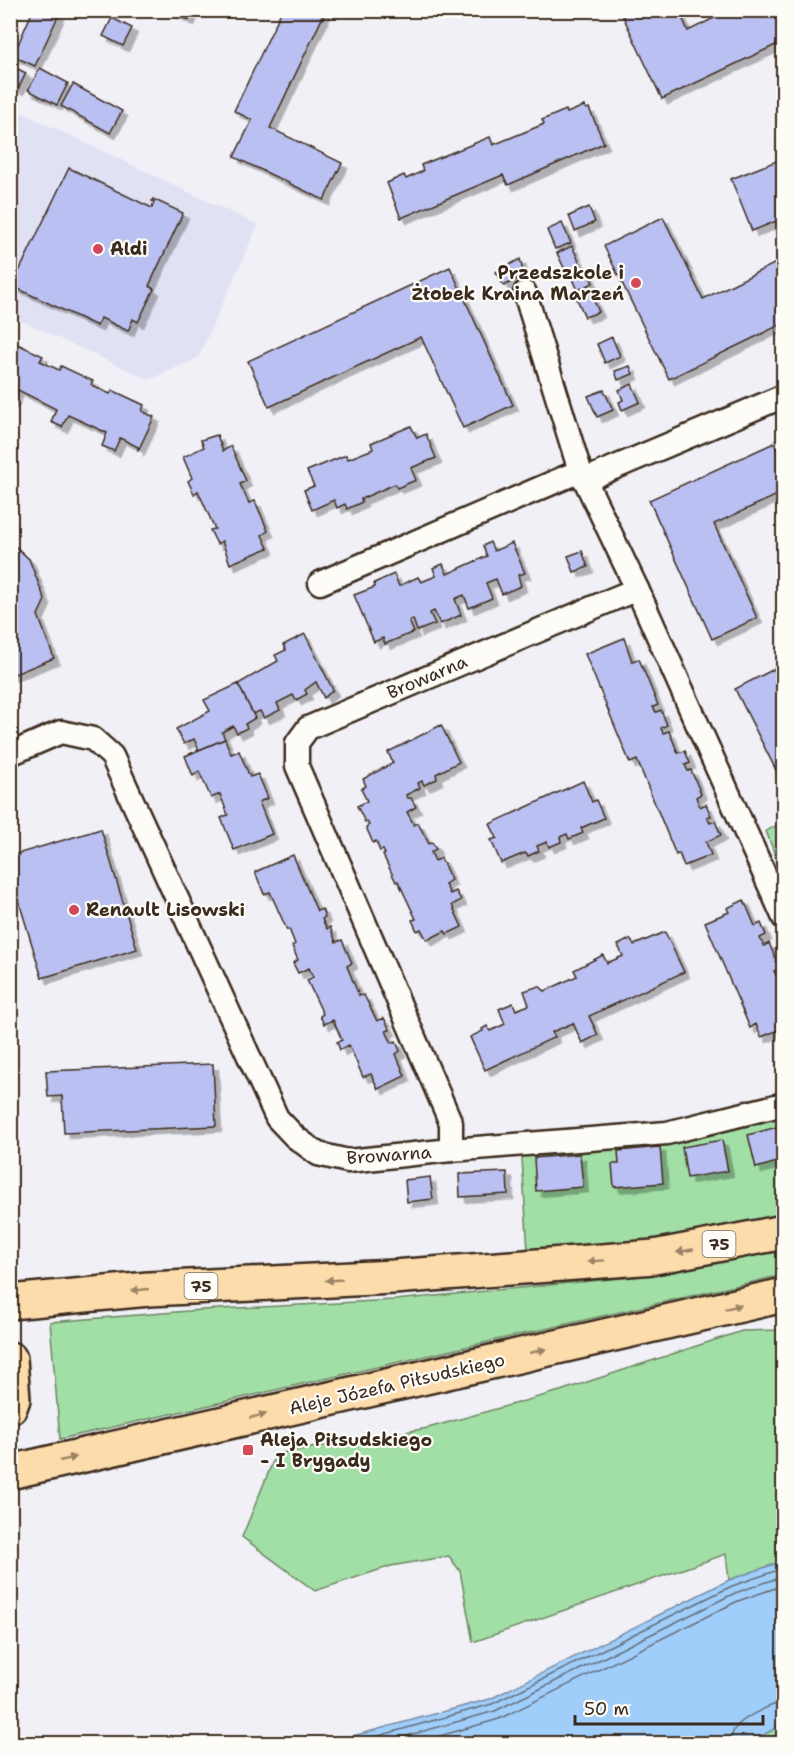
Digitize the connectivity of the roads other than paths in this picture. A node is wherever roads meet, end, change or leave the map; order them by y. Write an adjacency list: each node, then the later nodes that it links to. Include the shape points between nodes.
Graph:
1 (525, 293): 3 (street)
2 (783, 396): 3 (street)
3 (583, 476): 4 (street); 5 (street)
4 (320, 583)
5 (637, 589): 7 (street); 9 (street, Browarna, via 308,728 297,743 297,766 451,1123)
6 (10, 754): 9 (street, Browarna, via 61,732 93,739 112,756 277,1118 295,1137 318,1154 348,1161)
7 (783, 914)
8 (783, 1104): 9 (street, Browarna, via 667,1133)
9 (451, 1150)
10 (783, 1232): 12 (main road, 75, one-way to 12, via 654,1257 393,1277 149,1289)
11 (783, 1295): 15 (main road, Aleje Józefa Piłsudskiego, one-way to 11)
12 (10, 1302)
13 (10, 1359): 14 (main road)
14 (10, 1407)
15 (10, 1472)

